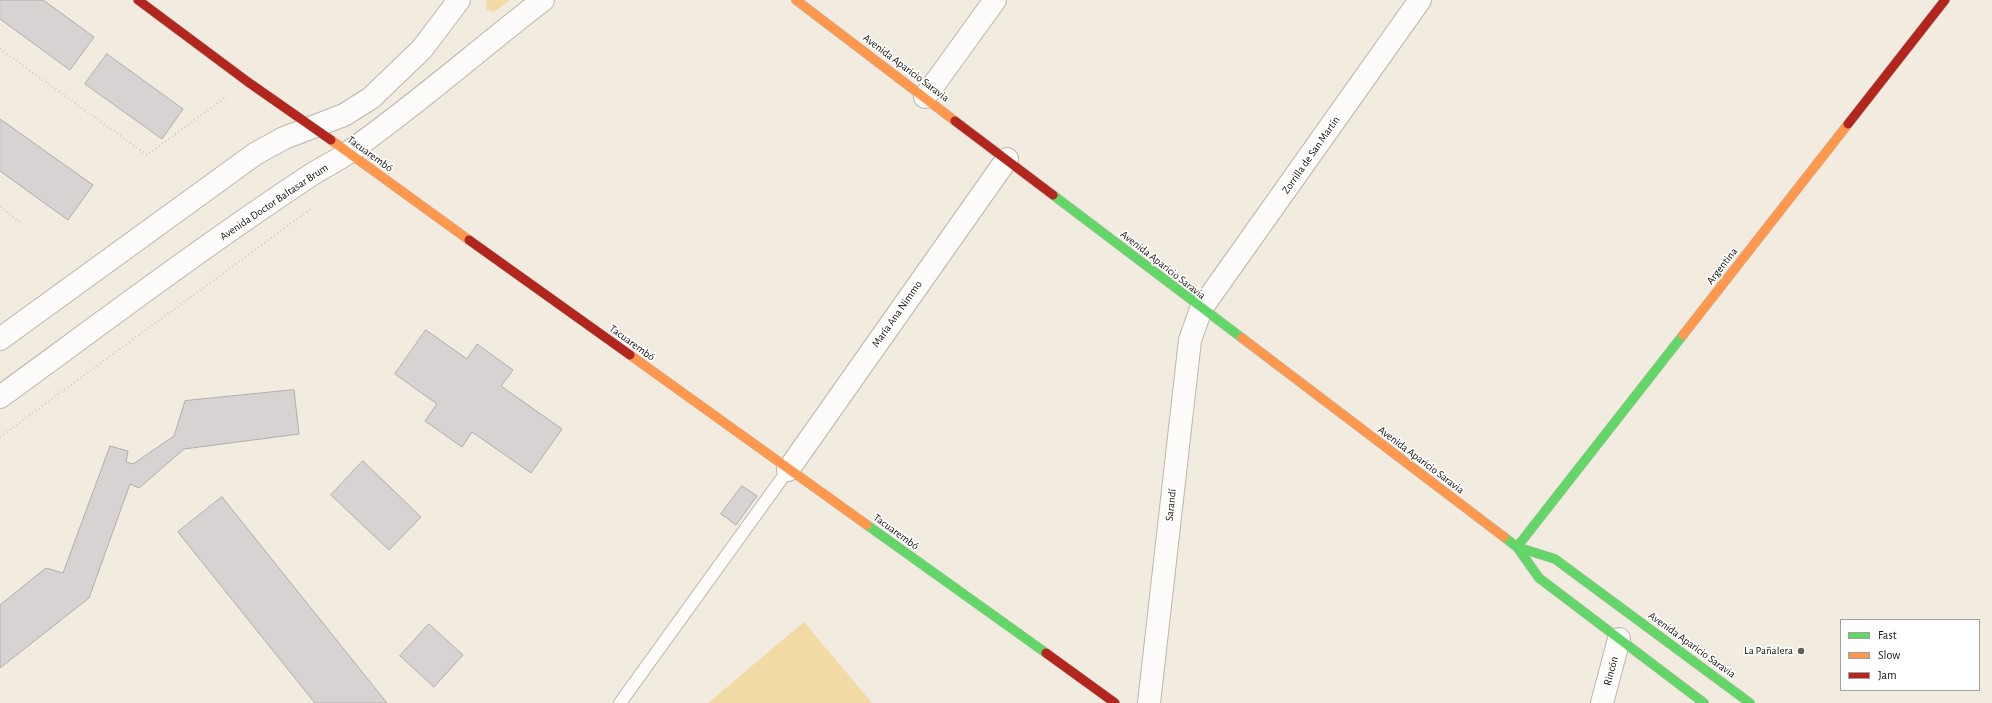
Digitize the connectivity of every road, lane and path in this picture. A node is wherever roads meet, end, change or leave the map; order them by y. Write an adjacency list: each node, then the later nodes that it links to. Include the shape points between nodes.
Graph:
1 (138, 0): 9 (street, Tacuarembó)
2 (459, 0): 11 (street, via 422,49 371,98 344,115)
3 (543, 0): 12 (street, Avenida Doctor Baltasar Brum)
4 (796, 0): 10 (street, Avenida Aparicio Saravia)
5 (995, 0): 10 (street)
6 (1420, 0): 17 (street, Zorrilla de San Martín)
7 (1946, 0): 22 (street, Argentina)
8 (0, 49): 9 (path, via 147,155)
9 (248, 82): 11 (street, Tacuarembó)
10 (926, 97): 13 (street, Avenida Aparicio Saravia)
11 (313, 126): 12 (street, Tacuarembó); 18 (street, via 255,154)
12 (348, 153): 19 (street, Avenida Doctor Baltasar Brum, via 312,174 128,303); 21 (street, Tacuarembó)
13 (1007, 159): 17 (street, Avenida Aparicio Saravia); 21 (street, María Ana Nimmo)
14 (316, 206): 20 (path)
15 (0, 207): 16 (path)
16 (21, 223)
17 (1201, 309): 22 (street, Avenida Aparicio Saravia); 26 (street, Sarandí, via 1190,340)
18 (0, 339)
19 (0, 397)
20 (0, 437)
21 (788, 470): 24 (lane); 25 (street, Tacuarembó)
22 (1517, 547): 23 (street, Avenida Aparicio Saravia, via 1539,578); 29 (street, Avenida Aparicio Saravia, via 1555,559)
23 (1619, 639): 27 (street, Rincón); 28 (street, Avenida Aparicio Saravia)
24 (620, 703)
25 (1115, 703)
26 (1149, 703)
27 (1602, 703)
28 (1704, 703)
29 (1750, 703)

